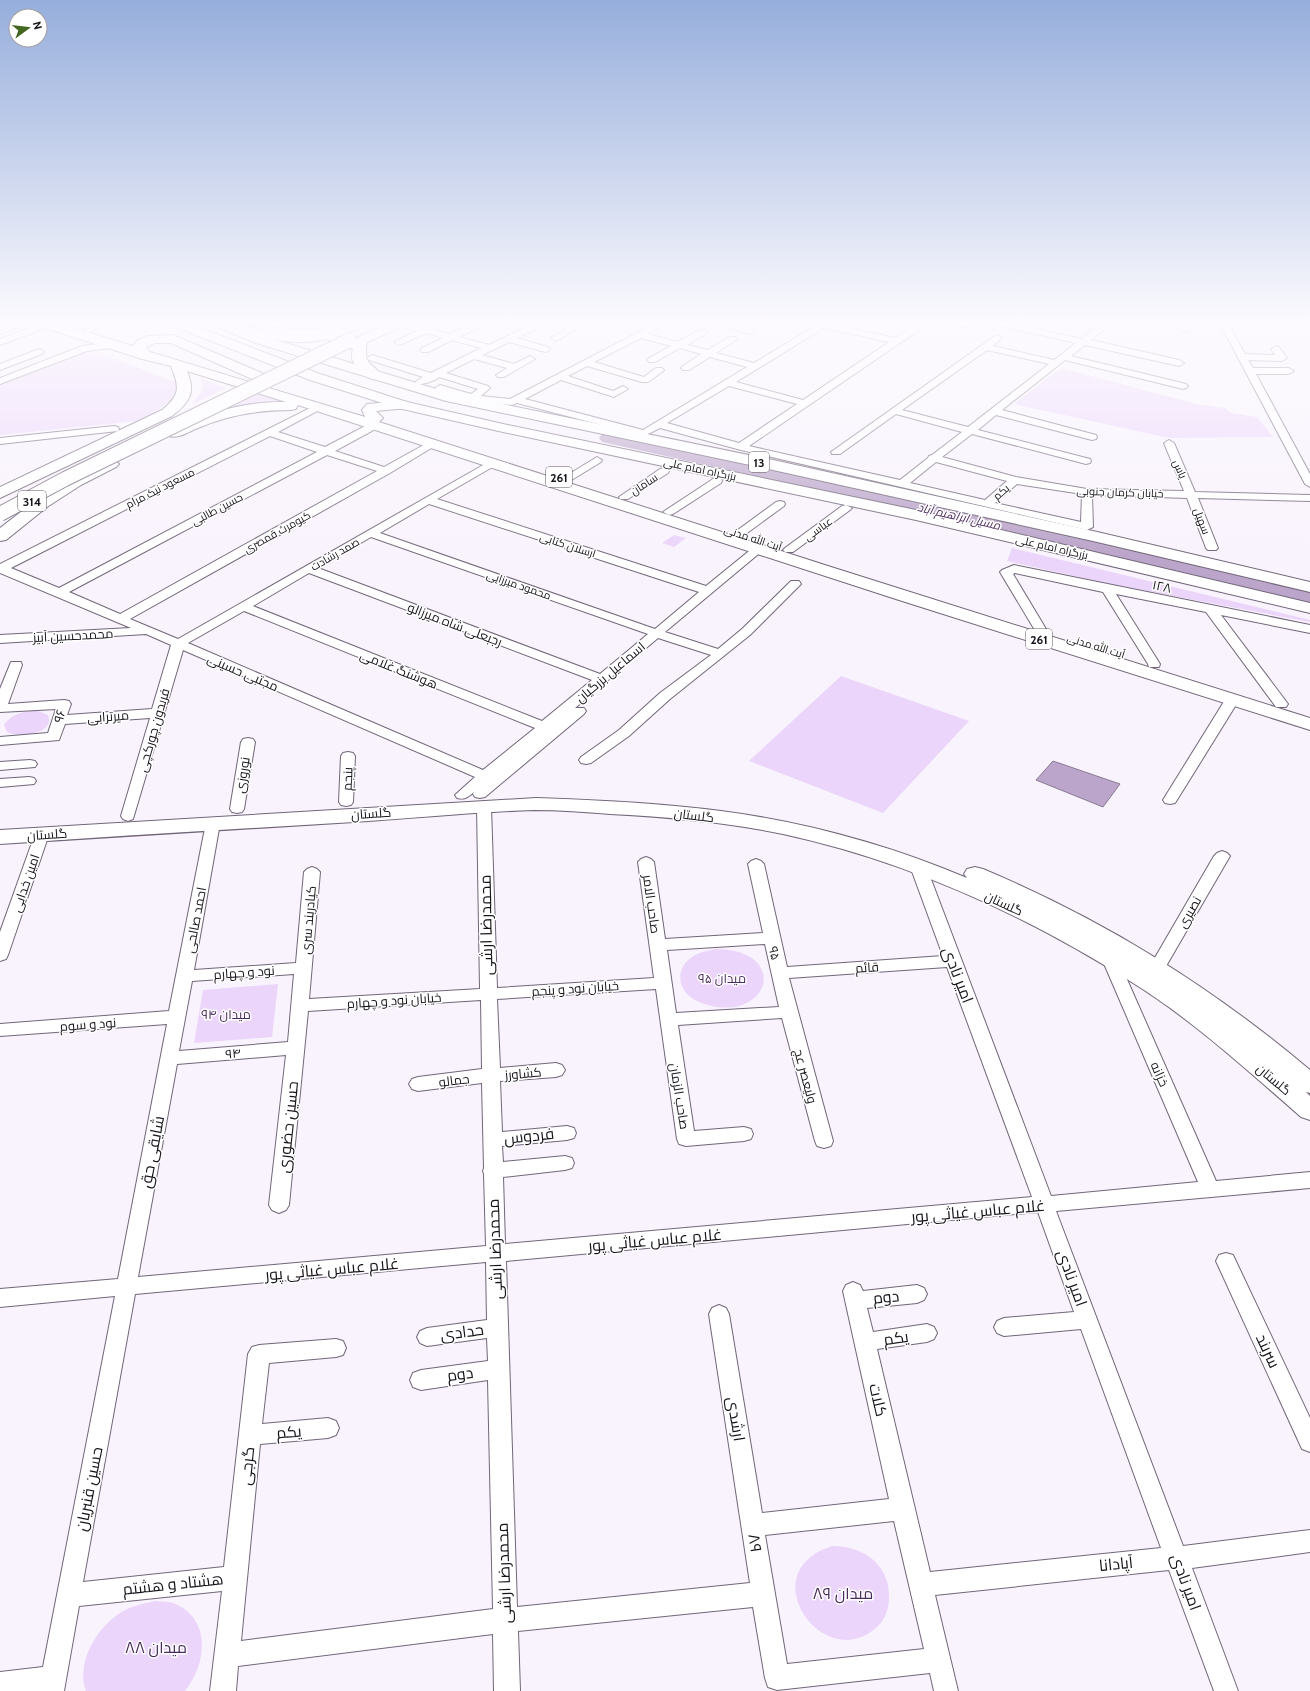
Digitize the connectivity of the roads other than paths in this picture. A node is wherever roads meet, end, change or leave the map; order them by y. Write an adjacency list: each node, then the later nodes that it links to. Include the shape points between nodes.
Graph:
1 (182, 399): 25 (main road)
2 (222, 399): 60 (main road)
3 (229, 399): 49 (main road, bridge)
4 (291, 399): 21 (main road, آیت الله مدنی / 261)
5 (318, 399): 20 (main road, آیت الله مدنی / 261)
6 (366, 399): 20 (main road, via 366,402 360,405)
7 (383, 399): 19 (main road, بزرگراه امام علی / 13)
8 (455, 399): 76 (main road, بزرگراه امام علی / 13, via 781,466)
9 (485, 399): 17 (street)
10 (517, 399): 17 (street)
11 (699, 399): 29 (street)
12 (788, 399): 18 (street)
13 (809, 399): 18 (street)
14 (912, 399): 24 (street)
15 (1009, 399): 23 (street)
16 (1264, 399): 54 (street)
17 (513, 401): 26 (street)
18 (803, 403): 38 (street)
19 (403, 405): 27 (main road, via 372,407 369,410); 81 (main road, بزرگراه امام علی / 13, via 916,515)
20 (337, 406): 27 (main road, آیت الله مدنی / 261)
21 (318, 407): 27 (main road, آیت الله مدنی / 261); 28 (main road, via 255,407 228,411); 32 (street, مسعود نیک مرام)
22 (596, 409): 26 (street)
23 (994, 411): 31 (street); 33 (street)
24 (894, 412): 31 (street); 41 (street)
25 (167, 413): 28 (main road, via 193,415 196,419); 56 (main road)
26 (582, 418): 29 (street, via 644,433)
27 (375, 422): 37 (main road, آیت الله مدنی / 261); 40 (street, حسین طالبی); 50 (main road, آیت الله مدنی / 261)
28 (194, 424): 70 (main road, via 76,482 41,504)
29 (658, 424): 38 (street)
30 (114, 429): 34 (street)
31 (968, 431): 39 (street); 42 (street)
32 (269, 432): 40 (street); 73 (street, مسعود نیک مرام)
33 (1092, 437)
34 (0, 441)
35 (1054, 443): 39 (street)
36 (1169, 443): 57 (street, یاس)
37 (433, 444): 46 (main road, آیت الله مدنی / 261); 47 (street, کیومرث قمصری)
38 (741, 447): 53 (street)
39 (1045, 450): 43 (street); 45 (street)
40 (327, 451): 47 (street); 79 (street, حسین طالبی)
41 (836, 452)
42 (933, 458): 51 (street, خیابان کرمان جنوبی); 53 (street)
43 (1033, 458)
44 (597, 460): 50 (street)
45 (1086, 461)
46 (492, 463): 61 (street, صمد رشادت); 66 (main road, آیت الله مدنی / 261)
47 (386, 471): 83 (street, کیومرث قمصری)
48 (664, 471): 58 (street, سامان)
49 (64, 479): 65 (main road, bridge); 67 (main road, 314, bridge)
50 (566, 479): 58 (main road, آیت الله مدنی / 261)
51 (1015, 480): 55 (street, خیابان کرمان جنوبی); 63 (street, یکم)
52 (717, 481): 66 (street)
53 (902, 484): 63 (street)
54 (1310, 484)
55 (1087, 492): 57 (street, خیابان کرمان جنوبی); 63 (street, via 1087,527)
56 (0, 493)
57 (1191, 494): 59 (street, خیابان کرمان جنوبی); 72 (street, سهیل)
58 (624, 497): 66 (main road, آیت الله مدنی / 261)
59 (1310, 498)
60 (0, 500)
61 (428, 500): 68 (street, صمد رشادت); 78 (street, ارسلان کتابی)
62 (780, 504): 69 (street)
63 (987, 504)
64 (846, 508): 71 (street, عباسی)
65 (0, 514)
66 (664, 515): 69 (main road, آیت الله مدنی / 261); 71 (main road, آیت الله مدنی / 261)
67 (0, 524)
68 (370, 533): 74 (street, صمد رشادت); 87 (street, محمود میرزایی)
69 (739, 534): 71 (main road, آیت الله مدنی / 261)
70 (0, 536)
71 (772, 548): 78 (street, اسماعیل بزرگیان); 84 (main road, آیت الله مدنی / 261); 87 (street, اسماعیل بزرگیان); 94 (main road, 261)
72 (1212, 548)
73 (1, 568): 79 (street, مجتبی حسینی)
74 (308, 569): 80 (street, صمد رشادت); 93 (street, رجبعلی شاه میرزالو)
75 (795, 584): 90 (street, via 746,632)
76 (1310, 587)
77 (1107, 589): 82 (street, ۱۲۸); 84 (street, ۱۲۸, via 1009,570 1006,572); 91 (street)
78 (708, 591): 87 (street, اسماعیل بزرگیان)
79 (59, 593): 83 (street, مجتبی حسینی)
80 (243, 606): 89 (street, صمد رشادت); 101 (street, هوشنگ غلامی)
81 (1310, 608)
82 (1211, 610): 85 (street, ۱۲۸); 95 (street)
83 (120, 619): 86 (street, مجتبی حسینی)
84 (1040, 628): 91 (main road, آیت الله مدنی / 261)
85 (1310, 629)
86 (147, 630): 88 (street, محمدحسین آبیز); 89 (street, مجتبی حسینی)
87 (662, 636): 90 (street, محمود میرزایی); 93 (street, اسماعیل بزرگیان); 101 (street, اسماعیل بزرگیان)
88 (0, 639)
89 (178, 644): 97 (street, فریدون چورکچی); 110 (street, مجتبی حسینی)
90 (719, 654): 105 (street, via 665,696 624,733)
91 (1154, 664): 95 (main road, آیت الله مدنی / 261)
92 (16, 665): 96 (street)
93 (602, 679): 101 (street, اسماعیل بزرگیان)
94 (1232, 700): 100 (main road, 261); 111 (street)
95 (1281, 704): 98 (main road, آیت الله مدنی / 261)
96 (0, 707): 99 (street, ۹۶, via 64,704)
97 (158, 713): 99 (street, میرترابی); 114 (street, فریدون چورکچی)
98 (1310, 713)
99 (59, 720): 102 (street, ۹۶, via 54,737)
100 (1310, 724)
101 (550, 729): 110 (street, اسماعیل بزرگیان); 110 (street, اسماعیل بزرگیان)
102 (0, 741)
103 (248, 742): 113 (street, نوروزی)
104 (348, 756): 112 (street, پنجم)
105 (586, 760)
106 (30, 764): 107 (street)
107 (0, 766)
108 (29, 781): 109 (street)
109 (0, 783)
110 (478, 793): 112 (main road, گلستان); 115 (main road, گلستان); 122 (main road, گلستان, via 536,804 624,807 703,815 790,830); 130 (main road, گلستان, via 626,794 787,815 857,832 926,854 1004,885 1082,923); 134 (street, محمدرضا ارشی)
111 (1170, 800)
112 (346, 802): 113 (main road, گلستان)
113 (237, 809): 114 (main road, گلستان)
114 (128, 816): 116 (main road, گلستان)
115 (213, 823): 117 (main road, گلستان); 132 (street, احمد صالحی)
116 (0, 824)
117 (42, 834): 118 (main road, گلستان); 126 (street, امین خدایی)
118 (0, 837)
119 (1222, 856): 130 (street, نصیری)
120 (646, 862): 125 (street, صاحب الامر)
121 (756, 864): 124 (street)
122 (918, 866): 127 (main road, گلستان, via 994,897 1069,934); 128 (street, امیر نادی)
123 (312, 872): 129 (street, کیادربند سری)
124 (772, 938): 125 (street, ۹۵); 131 (street, ۹۵)
125 (658, 945): 133 (street)
126 (0, 956)
127 (1110, 959): 146 (main road, گلستان, via 1147,981 1223,1036); 154 (street, خزانه)
128 (953, 961): 131 (street, قائم); 156 (street, امیر نادی)
129 (304, 968): 132 (street, نود و چهارم); 135 (street, کیادربند سری)
130 (1157, 968): 145 (main road, گلستان, via 1240,1027)
131 (780, 973): 136 (street, ۹۵)
132 (185, 976): 137 (street, احمد صالحی)
133 (663, 982): 134 (street, خیابان نود و پنجم); 138 (street)
134 (488, 994): 135 (street, خیابان نود و چهارم); 143 (street, محمدرضا ارشی)
135 (300, 1006): 140 (street, حسین حضوری)
136 (789, 1012): 138 (street); 150 (street, ولیعصر عج)
137 (177, 1017): 139 (street, نود و سوم); 141 (street, شایقی حق)
138 (668, 1020): 148 (street, صاحب الزمان, via 686,1138)
139 (0, 1030)
140 (296, 1048): 141 (street, ۹۴); 155 (street, حسین حضوری)
141 (169, 1058): 159 (street, شایقی حق)
142 (556, 1070): 143 (street, کشاورز)
143 (490, 1075): 144 (street, جمالو); 149 (street, محمدرضا ارشی)
144 (418, 1084)
145 (1310, 1084)
146 (1310, 1110)
147 (566, 1133): 149 (street, فردوس)
148 (744, 1134)
149 (492, 1140): 152 (street, محمدرضا ارشی)
150 (824, 1141)
151 (565, 1163): 152 (street)
152 (492, 1171): 157 (street, محمدرضا ارشی)
153 (1310, 1180): 154 (street, غلام عباس غیاثی ‌پور)
154 (1211, 1190): 156 (street, غلام عباس غیاثی ‌پور)
155 (279, 1205)
156 (1044, 1205): 157 (street, غلام عباس غیاثی ‌پور); 164 (street, امیر نادی)
157 (495, 1254): 159 (street, غلام عباس غیاثی ‌پور); 166 (street, محمدرضا ارشی)
158 (1226, 1261): 175 (street, سربند)
159 (126, 1287): 162 (street, غلام عباس غیاثی ‌پور); 183 (street, حسین قنبریان)
160 (918, 1294): 161 (street, دوم)
161 (854, 1296): 169 (street, کلات)
162 (0, 1298)
163 (719, 1314): 177 (street, ارشدی)
164 (1087, 1320): 165 (street); 179 (street, امیر نادی)
165 (1004, 1327)
166 (497, 1328): 168 (street, حدادی); 171 (street, محمدرضا ارشی)
167 (928, 1333): 169 (street, یکم)
168 (427, 1337)
169 (864, 1342): 176 (street, کلات)
170 (336, 1348): 174 (street, گرجی, via 259,1354)
171 (498, 1369): 172 (street, دوم); 184 (street, محمدرضا ارشی)
172 (421, 1380)
173 (328, 1428): 174 (street, یکم)
174 (250, 1435): 180 (street, گرجی)
175 (1310, 1442)
176 (903, 1509): 177 (street, ۸۹); 181 (street)
177 (752, 1525): 182 (street, ۸۹)
178 (1310, 1541): 179 (street, آپادانا)
179 (1177, 1558): 181 (street, آپادانا); 193 (street, امیر نادی)
180 (235, 1578): 183 (street, هشتاد و هشتم); 185 (street, هشتاد و هشتم)
181 (921, 1585): 186 (street)
182 (763, 1594): 184 (street); 188 (street, ۸۹)
183 (69, 1595): 189 (street, حسین قنبریان)
184 (505, 1620): 185 (street); 191 (street, محمدرضا ارشی)
185 (227, 1655): 190 (street, هشتاد و هشتم)
186 (939, 1660): 188 (street, ۸۹); 192 (street)
187 (0, 1684): 189 (street)
188 (778, 1684)
189 (52, 1685)
190 (224, 1691)
191 (507, 1691)
192 (946, 1691)
193 (1226, 1691)

